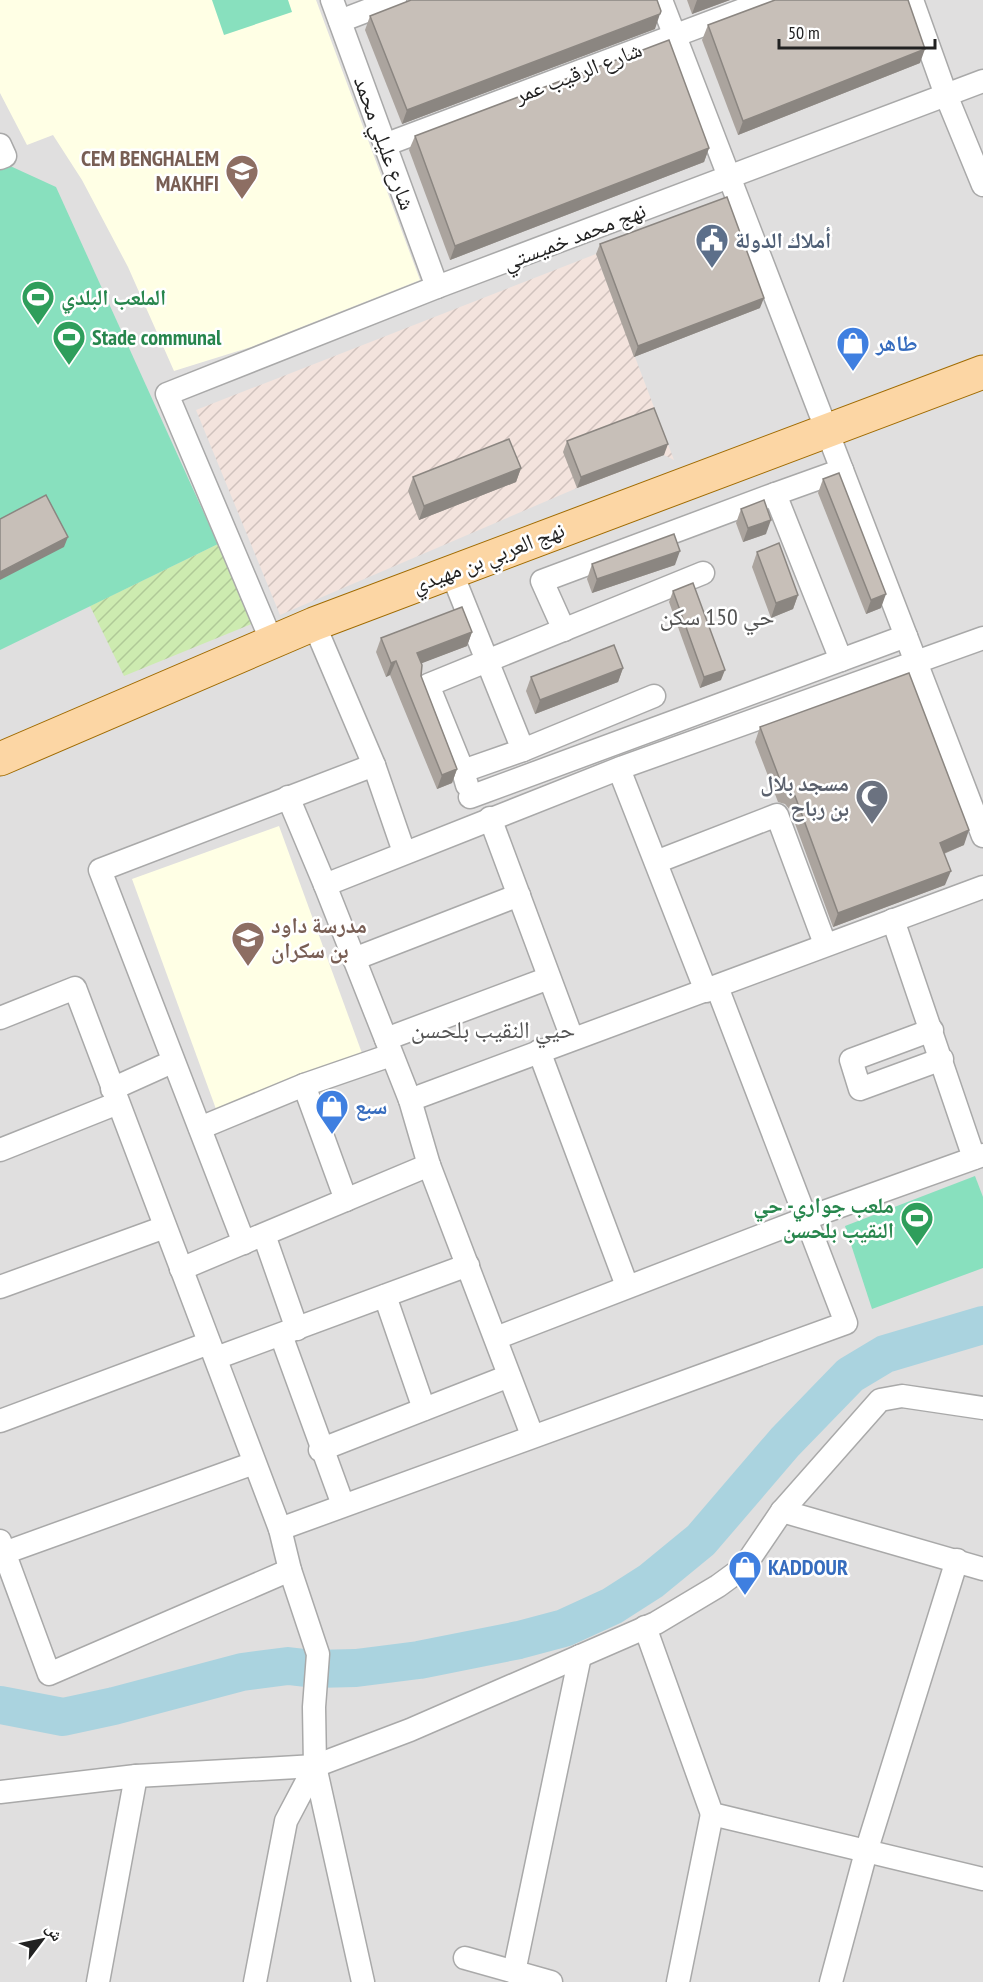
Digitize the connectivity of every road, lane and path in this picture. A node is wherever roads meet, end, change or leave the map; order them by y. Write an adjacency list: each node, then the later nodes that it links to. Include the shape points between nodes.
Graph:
1 (395, 0): 5 (street)
2 (661, 0): 6 (street)
3 (769, 0): 6 (street, شارع الرقيب عمر)
4 (912, 0): 8 (street)
5 (336, 10): 9 (street, شارع عليلي محمد)
6 (674, 36): 9 (street, شارع الرقيب عمر); 12 (street)
7 (983, 81): 8 (street, نهج محمد خميستي)
8 (946, 95): 12 (street, نهج محمد خميستي); 13 (street)
9 (387, 144): 14 (street, شارع عليلي محمد)
10 (0, 145): 11 (street, via 5,156)
11 (0, 158)
12 (729, 177): 14 (street, نهج محمد خميستي); 16 (street)
13 (983, 185)
14 (437, 287): 25 (street, نهج محمد خميستي, via 167,394)
15 (983, 372): 16 (main road, نهج العربي بن مهيدي)
16 (825, 432): 17 (street); 19 (main road, نهج العربي بن مهيدي)
17 (842, 470): 18 (street); 23 (street)
18 (775, 494): 22 (street, via 542,581); 27 (street)
19 (450, 571): 21 (main road, نهج العربي بن مهيدي); 26 (street)
20 (703, 573): 22 (street)
21 (314, 624): 25 (main road, نهج العربي بن مهيدي); 32 (street)
22 (564, 630): 26 (street)
23 (906, 636): 27 (street); 28 (street)
24 (983, 638): 28 (street)
25 (272, 642): 31 (main road, نهج العربي بن مهيدي)
26 (487, 660): 30 (street); 34 (street, via 428,685)
27 (841, 660): 36 (street)
28 (916, 662): 33 (street); 38 (street)
29 (654, 696): 30 (street)
30 (523, 750): 34 (street)
31 (0, 759)
32 (374, 765): 35 (street); 39 (street)
33 (619, 769): 37 (street); 40 (street)
34 (463, 771): 36 (street)
35 (288, 797): 41 (street); 55 (street, via 100,870)
36 (470, 797): 37 (street)
37 (482, 822): 39 (street); 43 (street)
38 (983, 836)
39 (404, 852): 41 (street)
40 (656, 862): 45 (street, via 777,815); 48 (street)
41 (325, 885): 46 (street)
42 (983, 887): 44 (street)
43 (519, 895): 46 (street); 47 (street)
44 (893, 920): 45 (street); 50 (street)
45 (825, 944): 48 (street)
46 (354, 959): 52 (street)
47 (549, 978): 51 (street); 52 (street)
48 (711, 989): 51 (street); 64 (street)
49 (0, 1018): 57 (street, via 75,988)
50 (932, 1030): 54 (street); 54 (street, via 851,1060 860,1089)
51 (572, 1038): 53 (street)
52 (389, 1047): 56 (street); 58 (street)
53 (539, 1050): 58 (street); 69 (street)
54 (942, 1059): 61 (street)
55 (172, 1062): 57 (street); 59 (street)
56 (304, 1085): 59 (street); 63 (street)
57 (115, 1096): 60 (street); 65 (street)
58 (410, 1100): 62 (street)
59 (200, 1128): 66 (street)
60 (0, 1150)
61 (979, 1156): 64 (street)
62 (429, 1165): 63 (street); 67 (street)
63 (346, 1200): 66 (street)
64 (807, 1218): 69 (street); 79 (street, via 846,1323)
65 (165, 1227): 68 (street); 70 (street)
66 (254, 1239): 68 (street); 72 (street)
67 (468, 1265): 71 (street); 73 (street)
68 (181, 1269): 74 (street)
69 (627, 1286): 73 (street)
70 (0, 1287)
71 (385, 1296): 72 (street); 77 (street)
72 (289, 1332): 74 (street); 80 (street)
73 (496, 1338): 75 (street)
74 (213, 1351): 78 (street); 81 (street)
75 (509, 1376): 77 (street); 79 (street)
76 (983, 1408): 83 (street, via 902,1396 880,1400)
77 (424, 1409): 80 (street)
78 (0, 1421)
79 (532, 1435): 82 (street)
80 (321, 1450): 82 (street)
81 (254, 1463): 84 (street); 85 (street)
82 (343, 1505): 84 (street)
83 (782, 1511): 86 (street); 89 (street, via 744,1567)
84 (280, 1529): 88 (street)
85 (2, 1547): 88 (street, via 49,1674)
86 (957, 1560): 87 (street); 95 (street)
87 (983, 1569)
88 (290, 1570): 91 (street, via 318,1653)
89 (645, 1627): 90 (street); 94 (street)
90 (580, 1656): 91 (street, via 410,1730); 98 (street)
91 (315, 1766): 92 (street); 100 (street, via 286,1821); 101 (street)
92 (136, 1776): 93 (street); 99 (street)
93 (0, 1792)
94 (712, 1814): 95 (street); 103 (street)
95 (866, 1852): 96 (street); 104 (street)
96 (983, 1879)
97 (465, 1958): 98 (street)
98 (514, 1972): 102 (street)
99 (98, 1982)
100 (255, 1982)
101 (363, 1982)
102 (551, 1982)
103 (678, 1982)
104 (831, 1982)

